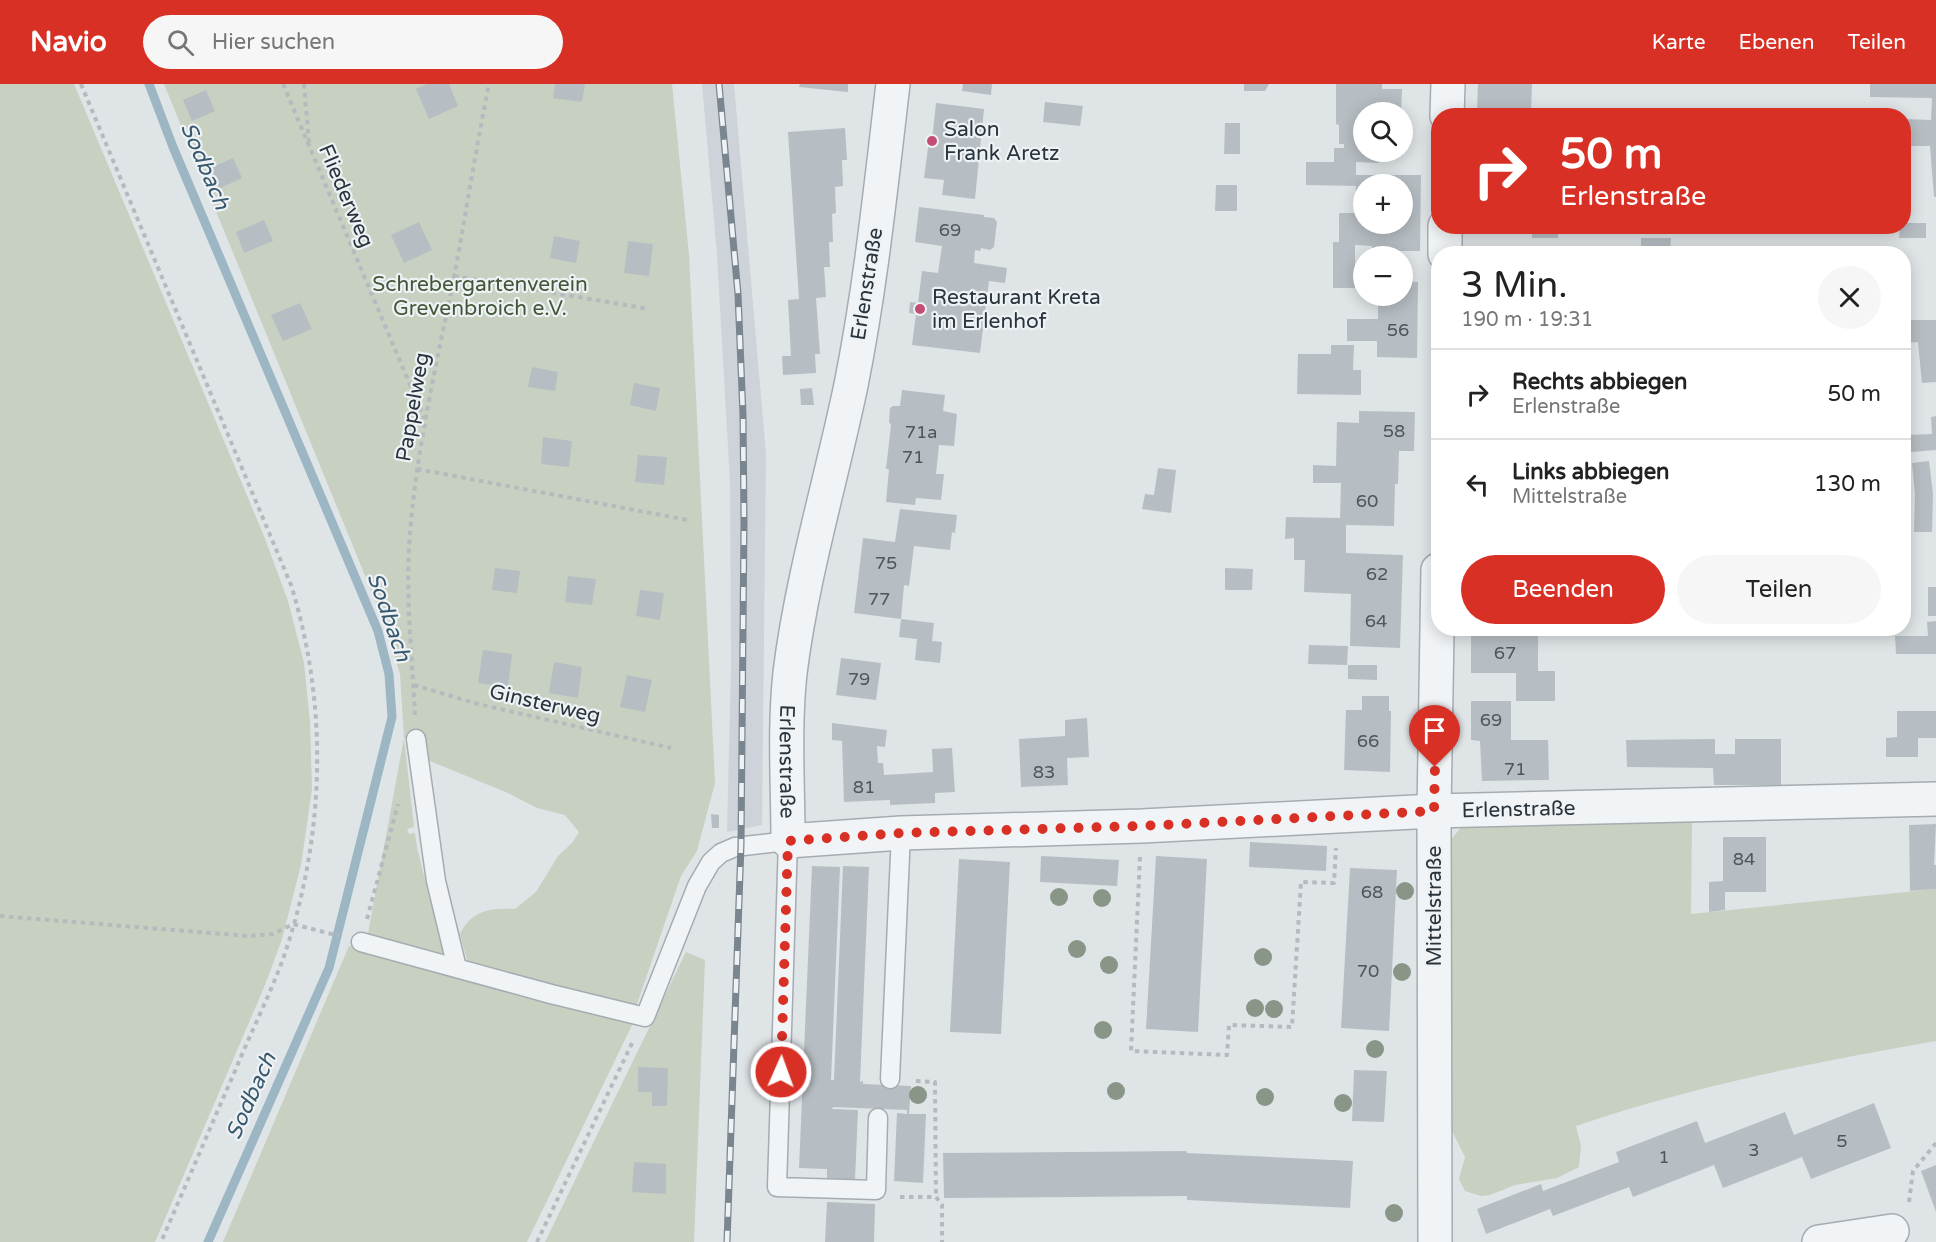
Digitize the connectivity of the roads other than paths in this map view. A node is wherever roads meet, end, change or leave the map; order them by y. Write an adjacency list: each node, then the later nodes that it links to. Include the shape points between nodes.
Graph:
1 (893, 84): 9 (street, Erlenstraße, via 873,250 851,385 810,565 790,675)
2 (1448, 84): 3 (street)
3 (1448, 108)
4 (1437, 636): 7 (street, Mittelstraße)
5 (416, 739): 11 (lane, via 436,881)
6 (1936, 799): 7 (street, Erlenstraße)
7 (1434, 811): 8 (street, Erlenstraße); 15 (street, Mittelstraße)
8 (901, 833): 9 (street, Erlenstraße); 12 (lane)
9 (788, 841): 11 (lane, via 735,847 711,862 697,886 645,1017); 13 (lane, via 777,1187 876,1190)
10 (361, 942): 11 (lane)
11 (457, 968)
12 (890, 1079)
13 (878, 1118)
14 (1892, 1232): 16 (street)
15 (1435, 1242)
16 (1819, 1242)

